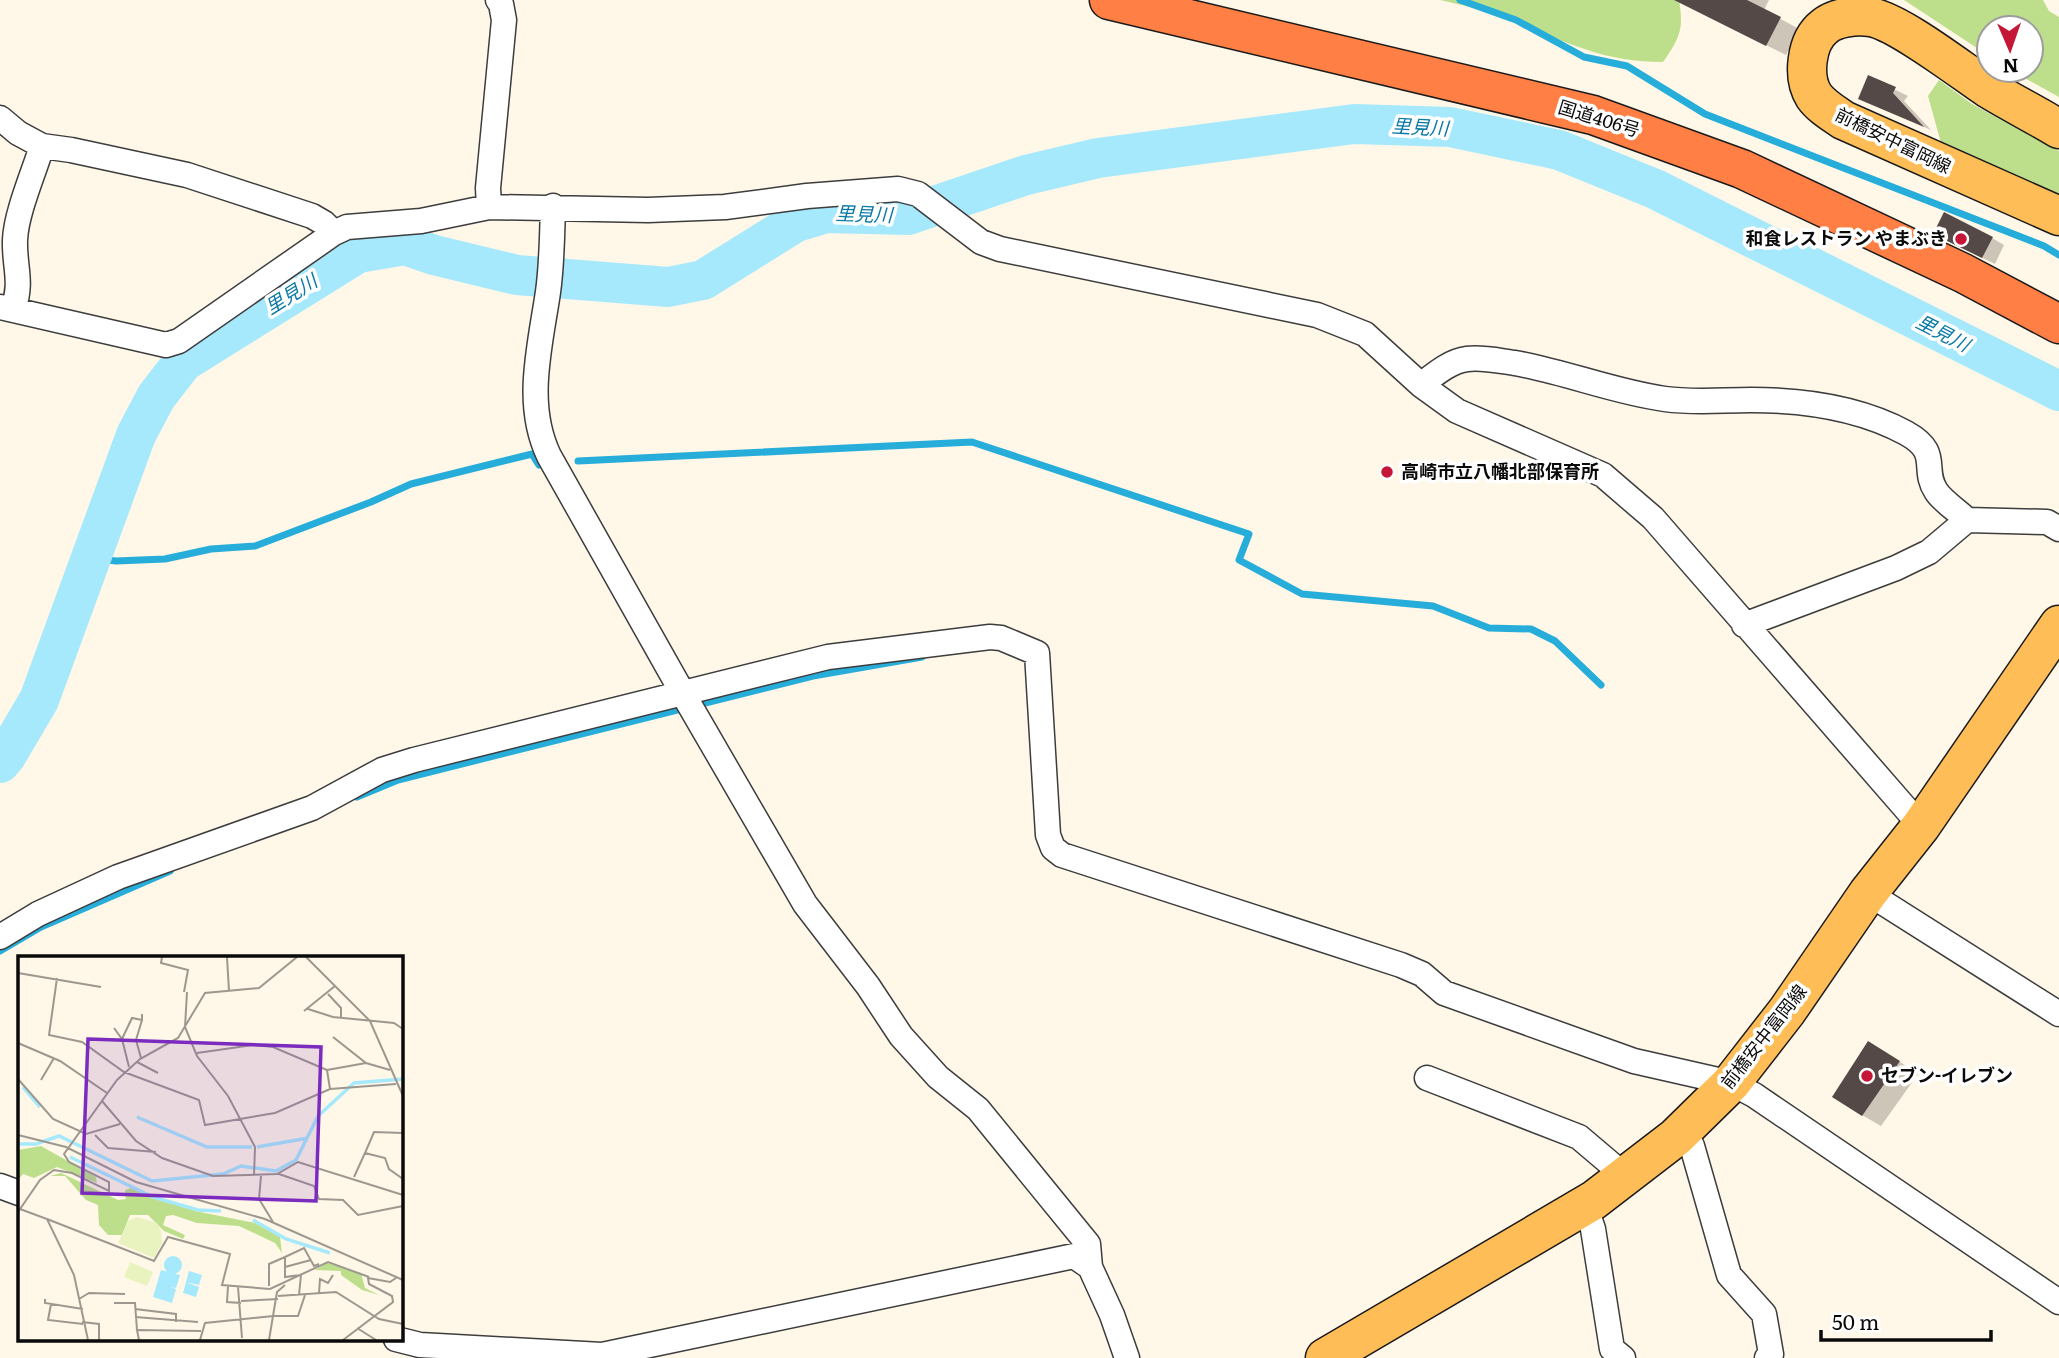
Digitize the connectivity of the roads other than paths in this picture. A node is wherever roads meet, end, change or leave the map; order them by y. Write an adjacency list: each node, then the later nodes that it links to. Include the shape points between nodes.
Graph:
1 (498, 0): 7 (street, via 503,20)
2 (1109, 0): 11 (highway, 国道406号, via 1593,115 1742,169 1963,273)
3 (0, 118): 5 (street)
4 (2059, 129): 8 (main road, 前橋安中富岡線, via 1871,17 1844,18 1824,27 1808,51 1814,96 1843,120)
5 (42, 146): 9 (street, via 187,175 312,216); 10 (street, via 17,224 18,294)
6 (553, 206): 7 (street); 12 (street, via 725,207 898,189 918,194 981,242 1000,249 1317,315 1365,334); 17 (street, via 551,263 536,362 540,438)
7 (489, 207): 9 (street, via 421,221 347,227)
8 (2059, 216)
9 (334, 233): 10 (street, via 179,341 166,345)
10 (7, 308)
11 (2059, 324)
12 (1421, 385): 13 (street, via 1464,359 1490,359 1665,399 1783,401 1844,410 1876,419 1920,443 1930,462 1935,490); 15 (street, via 1457,411 1602,475 1653,518)
13 (1967, 520): 14 (street, via 2047,522); 15 (street, via 1929,552 1896,568)
14 (2059, 529)
15 (1744, 625): 18 (street)
16 (2059, 625): 18 (main road, 前橋安中富岡線)
17 (682, 692): 20 (street, via 382,770 312,808 118,877); 23 (street, via 828,657 1001,638 1037,653 1048,835 1052,848 1062,855 1401,965 1422,974 1444,993 1634,1061); 29 (street, via 805,904 901,1036 938,1077 978,1109 1088,1244)
18 (1921, 826): 19 (main road, 前橋安中富岡線)
19 (1868, 893): 21 (street); 23 (main road, 前橋安中富岡線)
20 (0, 937)
21 (2059, 1014)
22 (1427, 1078): 25 (street, via 1579,1137)
23 (1731, 1083): 24 (main road, 前橋安中富岡線); 30 (street)
24 (1683, 1130): 25 (main road, 前橋安中富岡線); 35 (street, via 1692,1146 1729,1275 1764,1314 1771,1353)
25 (1625, 1176): 28 (main road, 前橋安中富岡線)
26 (0, 1186): 27 (street)
27 (18, 1193)
28 (1585, 1205): 33 (main road, 前橋安中富岡線); 34 (street, via 1612,1349)
29 (1090, 1267): 31 (street, via 1074,1256 602,1355 420,1345); 32 (street)
30 (2059, 1302)
31 (400, 1340)
32 (1127, 1358)
33 (1325, 1358)
34 (1623, 1358)
35 (1766, 1358)

